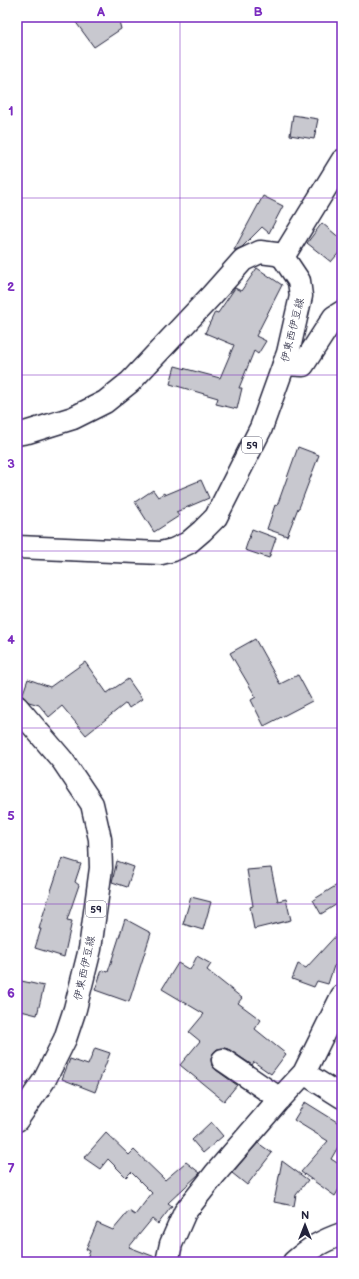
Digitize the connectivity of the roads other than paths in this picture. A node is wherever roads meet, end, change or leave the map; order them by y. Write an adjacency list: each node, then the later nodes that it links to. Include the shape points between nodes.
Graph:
1 (342, 161): 2 (main road)
2 (283, 257): 4 (main road, 伊東西伊豆線 / 59, via 299,281 301,296); 5 (main road, via 260,252 243,260 130,382 105,402 73,418)
3 (342, 312): 4 (main road, via 334,317 304,365)
4 (284, 364): 6 (main road, 伊東西伊豆線 / 59, via 261,428 216,517 188,543 174,550 155,554)
5 (17, 434)
6 (17, 547)
7 (17, 707): 13 (main road, 伊東西伊豆線 / 59, via 63,761 92,804 100,839 101,868 90,949 73,1016 65,1039 45,1079)
8 (342, 996): 10 (main road)
9 (223, 1060): 12 (main road)
10 (304, 1073): 11 (main road); 12 (main road)
11 (342, 1097)
12 (280, 1099): 15 (main road, via 185,1212 171,1244)
13 (17, 1120)
14 (342, 1234): 16 (main road, via 322,1241)
15 (167, 1262)
16 (294, 1262)

